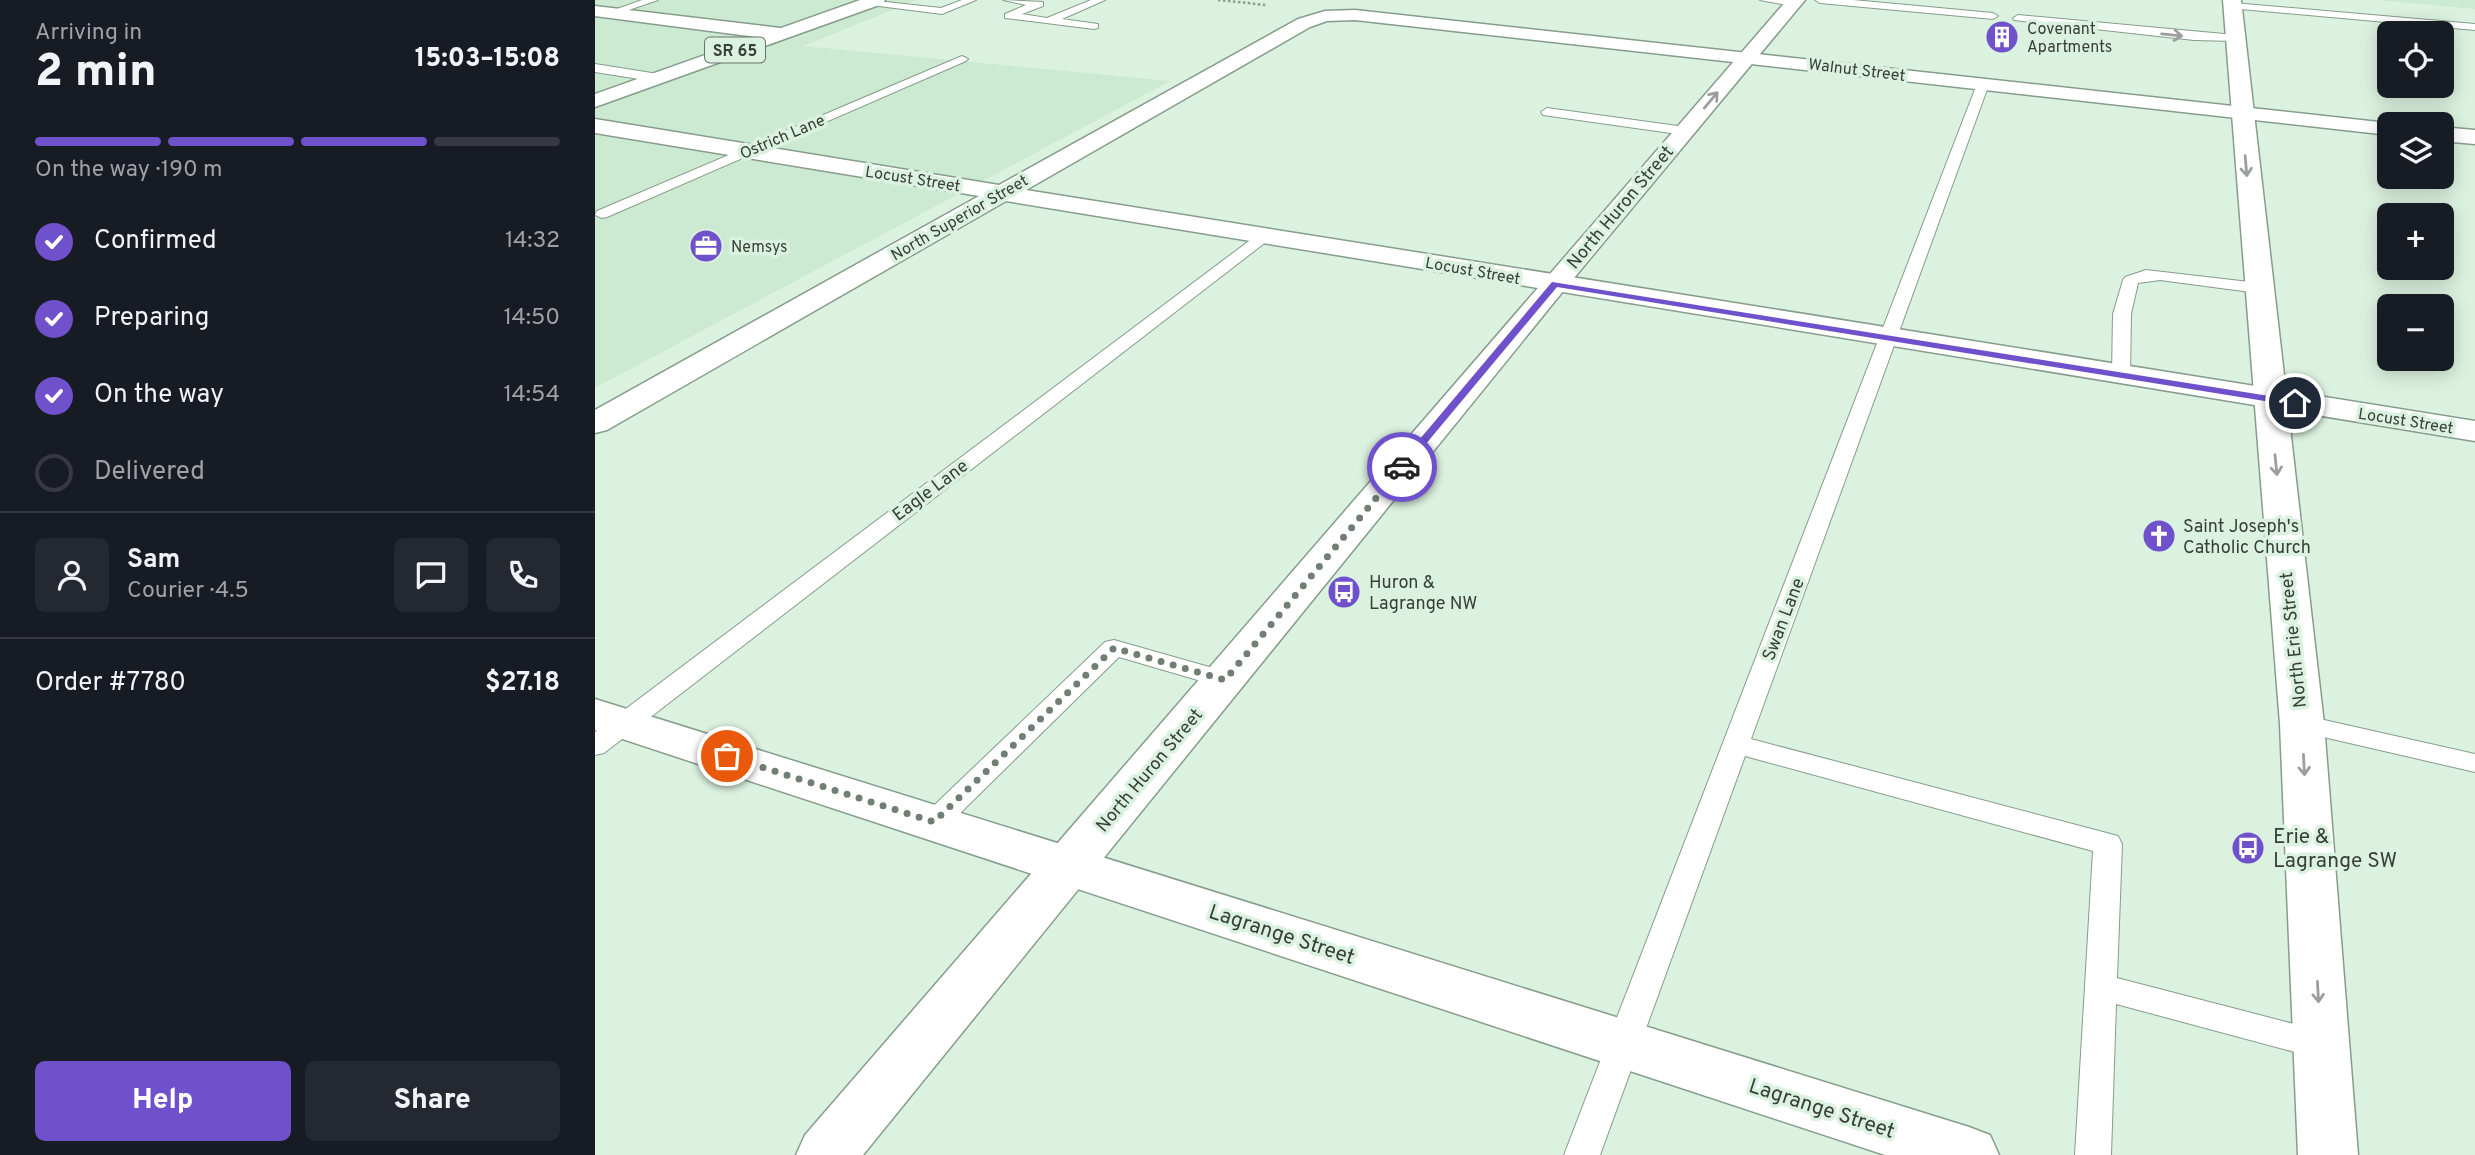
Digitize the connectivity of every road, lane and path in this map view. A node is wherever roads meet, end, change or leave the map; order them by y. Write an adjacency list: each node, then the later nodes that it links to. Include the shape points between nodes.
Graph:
1 (653, 0): 7 (lane)
2 (971, 0): 5 (lane, via 942,11)
3 (1008, 0): 12 (lane, via 1039,4 1009,16)
4 (1100, 0): 12 (lane)
5 (873, 1): 15 (street, SR 65)
6 (1794, 1): 9 (lane); 16 (street, North Huron Street)
7 (603, 12): 15 (street)
8 (1325, 16): 16 (street, Walnut Street, via 1355,15); 32 (street, North Superior Street, via 1304,23)
9 (1993, 16)
10 (2018, 18): 11 (lane, via 2148,30)
11 (2227, 20): 14 (lane); 25 (street, North Erie Street)
12 (1048, 21): 13 (lane)
13 (1094, 26)
14 (2475, 27)
15 (780, 34): 21 (street, SR 65)
16 (1748, 57): 22 (street, Walnut Street); 28 (street, North Huron Street, one-way to 16)
17 (962, 59): 31 (lane, Ostrich Lane)
18 (595, 68): 19 (lane)
19 (609, 71): 20 (lane); 21 (lane)
20 (595, 75)
21 (658, 78): 23 (street, SR 65)
22 (1983, 83): 25 (street, Walnut Street); 37 (lane, Swan Lane)
23 (595, 101)
24 (1547, 112): 28 (lane)
25 (2241, 112): 27 (street, Walnut Street); 36 (street, North Erie Street, one-way to 36)
26 (595, 127): 31 (street, Locust Street)
27 (2377, 127)
28 (1685, 131): 35 (street, North Huron Street)
29 (2454, 135): 30 (street)
30 (2475, 137)
31 (748, 151): 32 (street, Locust Street); 33 (lane, Ostrich Lane)
32 (1002, 192): 34 (street, Locust Street); 40 (street, North Superior Street)
33 (602, 214)
34 (1266, 235): 35 (street, Locust Street); 44 (lane, Eagle Lane)
35 (1555, 284): 37 (street, Locust Street); 42 (street, North Huron Street)
36 (2258, 288): 38 (lane, via 2160,275 2131,280 2122,314); 39 (street, North Erie Street)
37 (1889, 338): 38 (street, Locust Street); 45 (lane, Swan Lane)
38 (2121, 375): 39 (street, Locust Street)
39 (2269, 399): 41 (street, Locust Street); 43 (street, North Erie Street, one-way to 43)
40 (595, 423)
41 (2475, 431)
42 (1225, 680): 47 (lane, via 1114,648); 48 (street, North Huron Street)
43 (2302, 724): 46 (lane); 51 (street, North Erie Street, one-way to 51)
44 (605, 728): 47 (street, Lagrange Street)
45 (1736, 744): 49 (lane, via 2108,844); 50 (lane, Swan Lane)
46 (2475, 763)
47 (934, 822): 48 (street, Lagrange Street)
48 (1069, 866): 50 (street, Lagrange Street); 52 (street, North Huron Street)
49 (2101, 987): 51 (lane); 55 (lane)
50 (1624, 1044): 53 (lane, Swan Lane); 54 (street, Lagrange Street)
51 (2322, 1045): 56 (street, North Erie Street)
52 (826, 1155)
53 (1582, 1155)
54 (1969, 1155)
55 (2093, 1155)
56 (2328, 1155)

